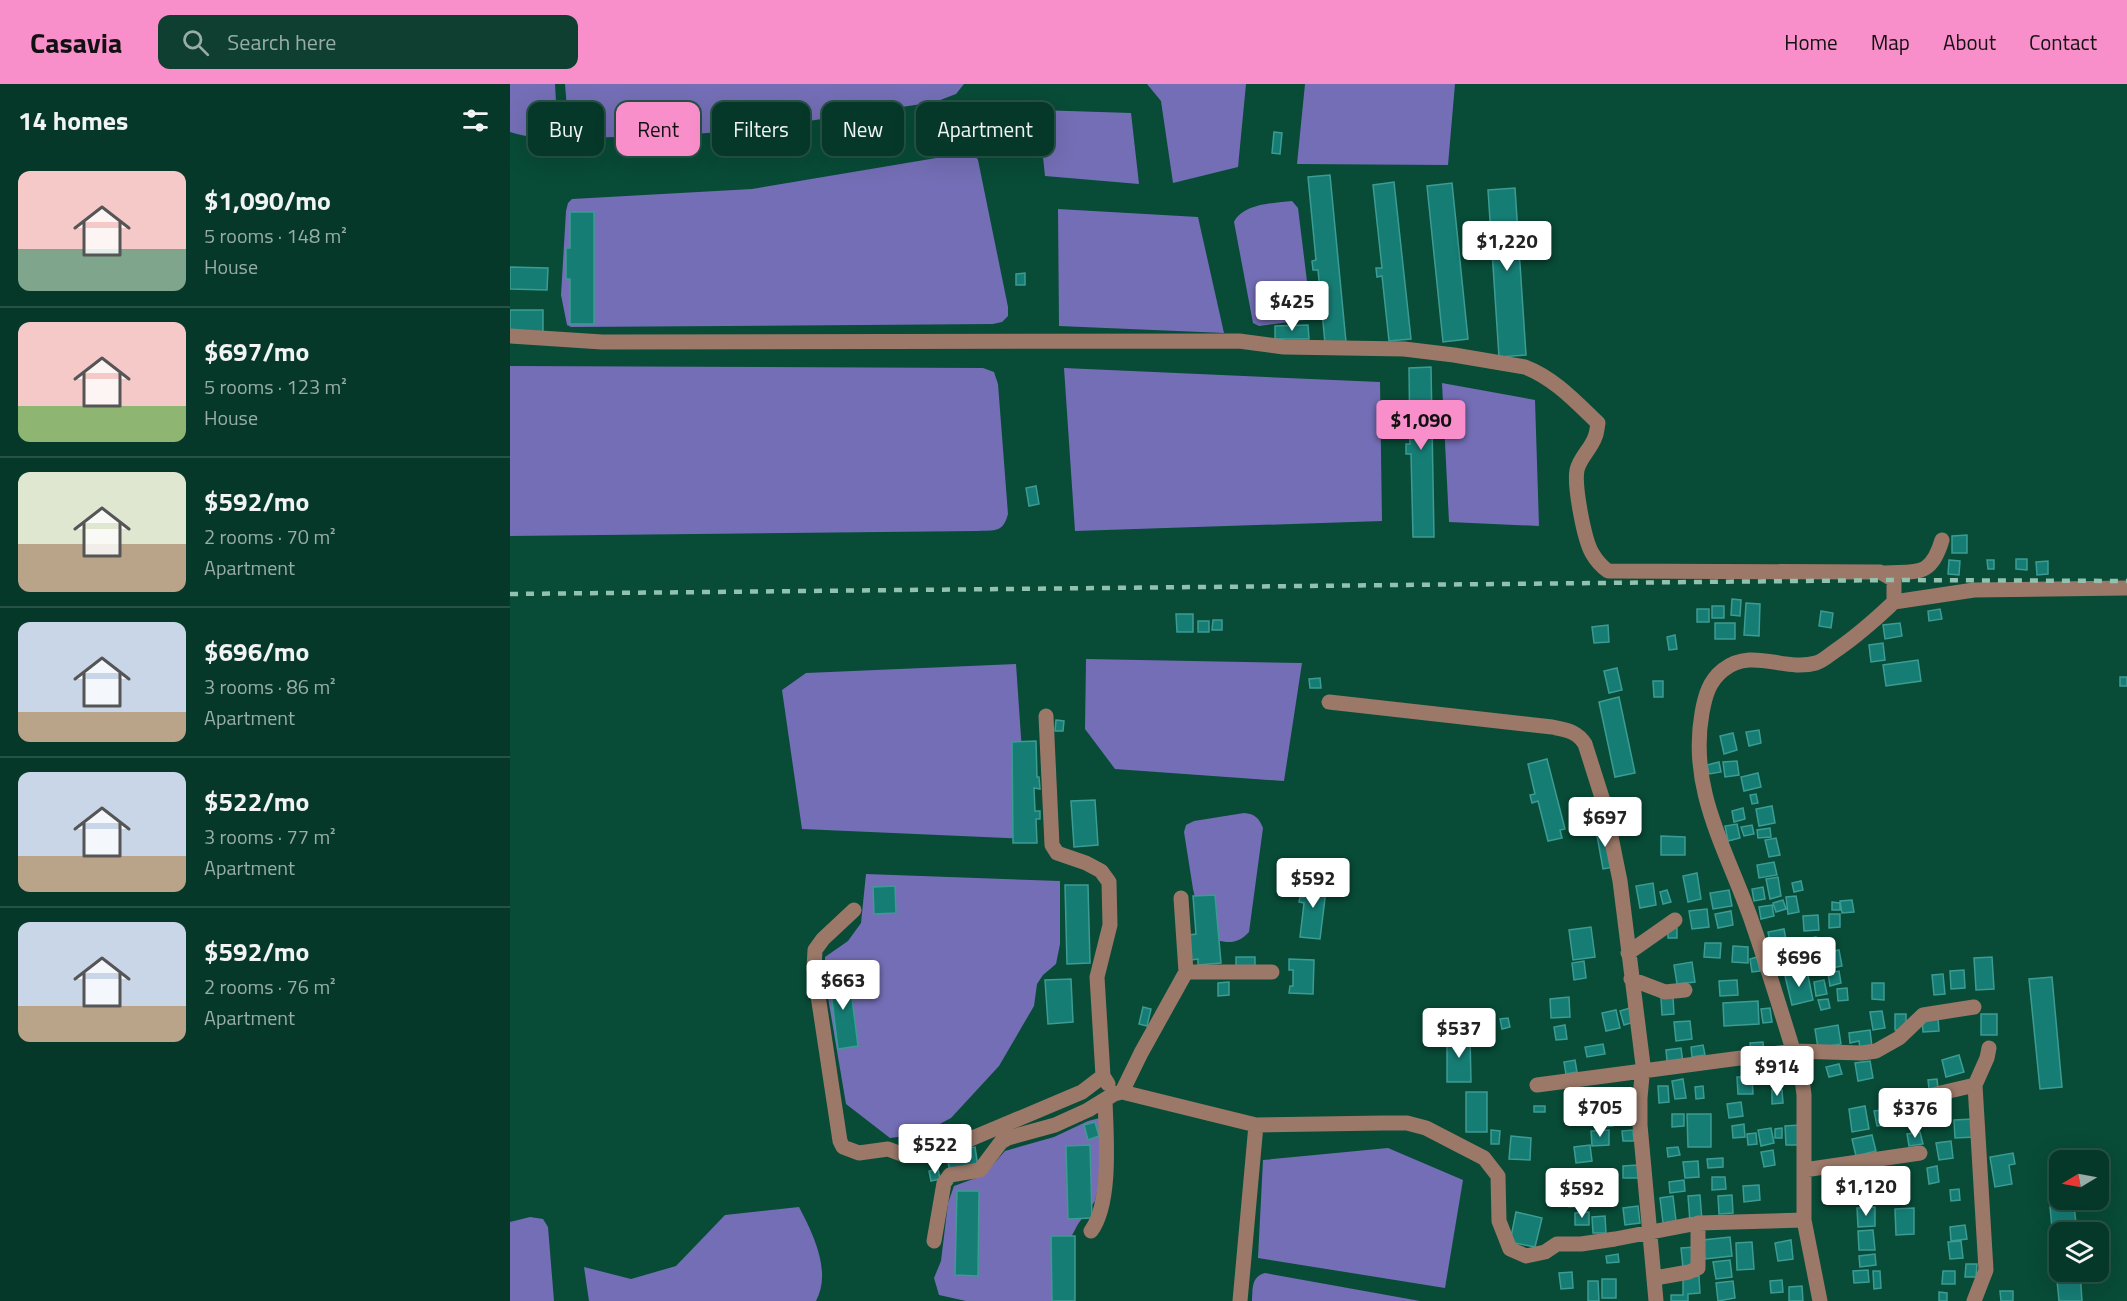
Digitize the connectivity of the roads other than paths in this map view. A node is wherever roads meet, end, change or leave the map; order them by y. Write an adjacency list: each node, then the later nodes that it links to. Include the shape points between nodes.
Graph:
1 (510, 336): 3 (street, via 602,342 1239,341 1284,347 1404,349 1525,367 1572,398 1598,423 1595,439 1576,473 1584,531 1592,552 1608,571)
2 (1942, 540): 3 (street, via 1935,559 1922,571)
3 (1885, 573): 5 (street, via 1894,580)
4 (2127, 588): 5 (street, via 1974,590)
5 (1894, 602): 18 (street, via 1859,635 1819,662 1742,660 1712,680 1704,700 1697,738 1704,792 1750,917)
6 (1329, 702): 11 (street, via 1552,727 1580,736 1595,769 1605,807 1620,880)
7 (1046, 716): 20 (street, via 1052,845 1058,853 1101,871 1109,882 1110,925 1097,977)
8 (1181, 898): 12 (street)
9 (854, 910): 20 (street, via 815,950 814,969 840,1141 849,1151 888,1149 904,1155 942,1151 1082,1092)
10 (1675, 921): 11 (street)
11 (1628, 953): 14 (street)
12 (1186, 972): 13 (street); 23 (street)
13 (1272, 972)
14 (1631, 979): 15 (street, via 1665,992); 19 (street)
15 (1685, 990)
16 (1974, 1007): 18 (street, via 1923,1015 1899,1038 1876,1051)
17 (1989, 1048): 22 (street)
18 (1793, 1052): 19 (street); 27 (street, via 1804,1095)
19 (1643, 1070): 21 (street); 31 (street, via 1640,1125)
20 (1103, 1076): 23 (street)
21 (1538, 1085)
22 (1975, 1085): 24 (street); 37 (street, via 1986,1270)
23 (1114, 1096): 25 (street); 30 (street, via 1104,1186); 32 (street, via 1055,1125 1000,1142 980,1170 950,1175 944,1183)
24 (1915, 1099)
25 (1257, 1125): 31 (street, via 1383,1123 1426,1128 1484,1158 1493,1168 1499,1183 1499,1221 1510,1249 1526,1256 1545,1252 1557,1244 1581,1244); 34 (street)
26 (1920, 1153): 27 (street)
27 (1804, 1170): 28 (street)
28 (1804, 1220): 29 (street); 36 (street)
29 (1698, 1223): 31 (street); 33 (street, via 1698,1268)
30 (1091, 1231)
31 (1651, 1232): 33 (street)
32 (934, 1241)
33 (1655, 1278): 35 (street)
34 (1240, 1301)
35 (1656, 1301)
36 (1820, 1301)
37 (1974, 1301)

